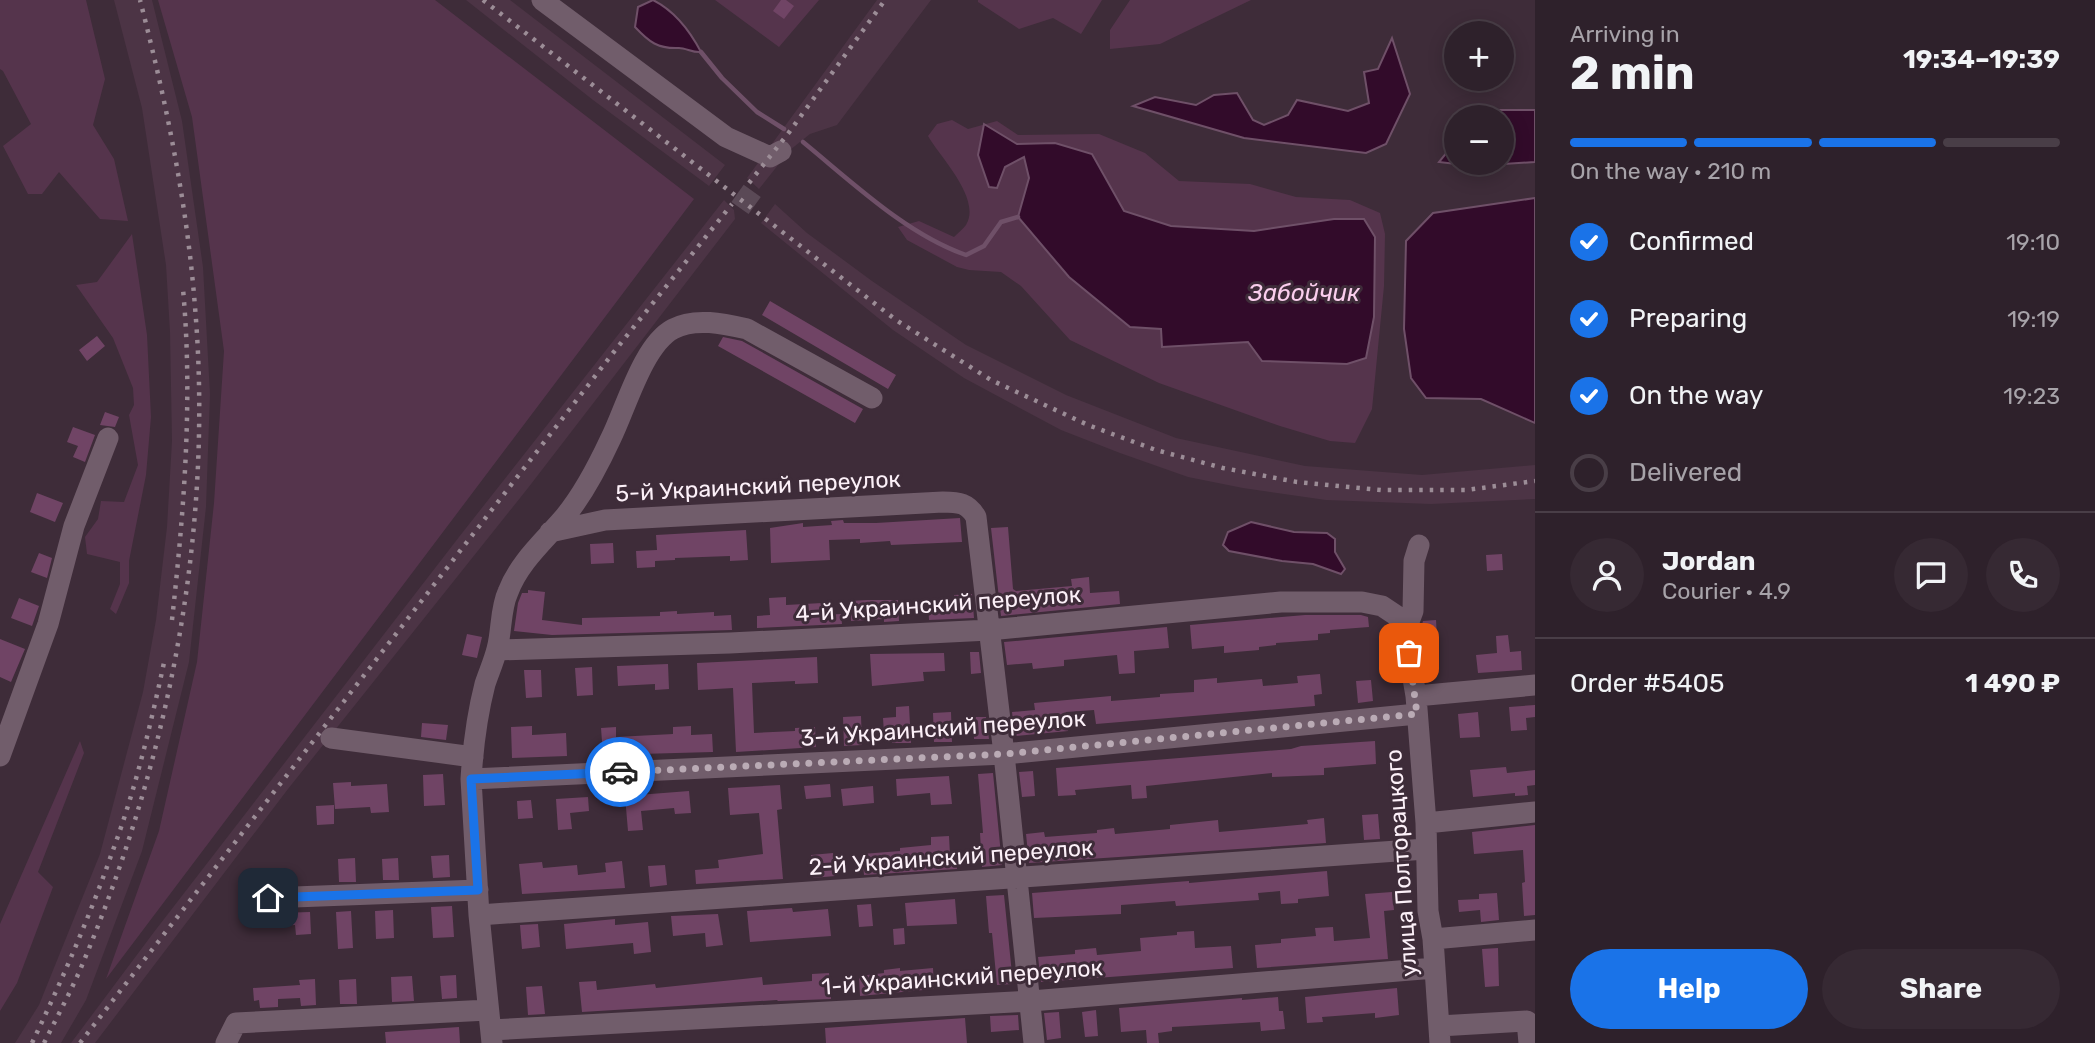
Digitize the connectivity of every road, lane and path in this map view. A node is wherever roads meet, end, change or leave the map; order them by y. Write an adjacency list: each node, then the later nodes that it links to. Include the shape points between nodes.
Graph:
1 (542, 0): 2 (street, via 726,137 769,157)
2 (781, 151)
3 (872, 398): 5 (street, via 747,329 724,324 680,326 655,345)
4 (108, 438): 16 (street, via 74,526 48,624)
5 (594, 470): 6 (street, via 595,508); 7 (street)
6 (605, 520): 7 (street, 5-й Украинский переулок); 9 (street, 5-й Украинский переулок, via 960,502 976,517)
7 (550, 532): 11 (street, via 516,573 506,595)
8 (1419, 545): 10 (street, via 1414,561 1413,611)
9 (989, 630): 10 (street, 4-й Украинский переулок, via 1281,602 1362,602 1382,606 1397,616); 11 (street, 4-й Украинский переулок); 15 (street)
10 (1405, 632): 13 (street, улица Полторацкого)
11 (497, 650): 17 (street)
12 (1535, 685): 13 (street, 3-й Украинский переулок)
13 (1417, 705): 15 (street, 3-й Украинский переулок); 20 (street, улица Полторацкого)
14 (331, 738): 17 (street)
15 (1004, 754): 18 (street, 3-й Украинский переулок); 22 (street)
16 (0, 756)
17 (472, 757): 18 (street)
18 (471, 779): 23 (street)
19 (1535, 812): 20 (street)
20 (1426, 823): 21 (street, улица Полторацкого)
21 (1426, 849): 22 (street, 2-й Украинский переулок); 27 (street, улица Полторацкого)
22 (1015, 879): 25 (street, 2-й Украинский переулок); 29 (street)
23 (478, 890): 24 (street); 25 (street)
24 (268, 898)
25 (480, 915): 30 (street)
26 (1535, 930): 27 (street)
27 (1433, 939): 28 (street, улица Полторацкого)
28 (1435, 968): 29 (street, 1-й Украинский переулок); 31 (street, улица Полторацкого)
29 (1031, 1001): 30 (street, 1-й Украинский переулок); 33 (street)
30 (490, 1028): 32 (street, 1-й Украинский переулок, via 236,1023)
31 (1439, 1035): 34 (street, via 1527,1021)
32 (226, 1043)
33 (1034, 1043)
34 (1528, 1043)

